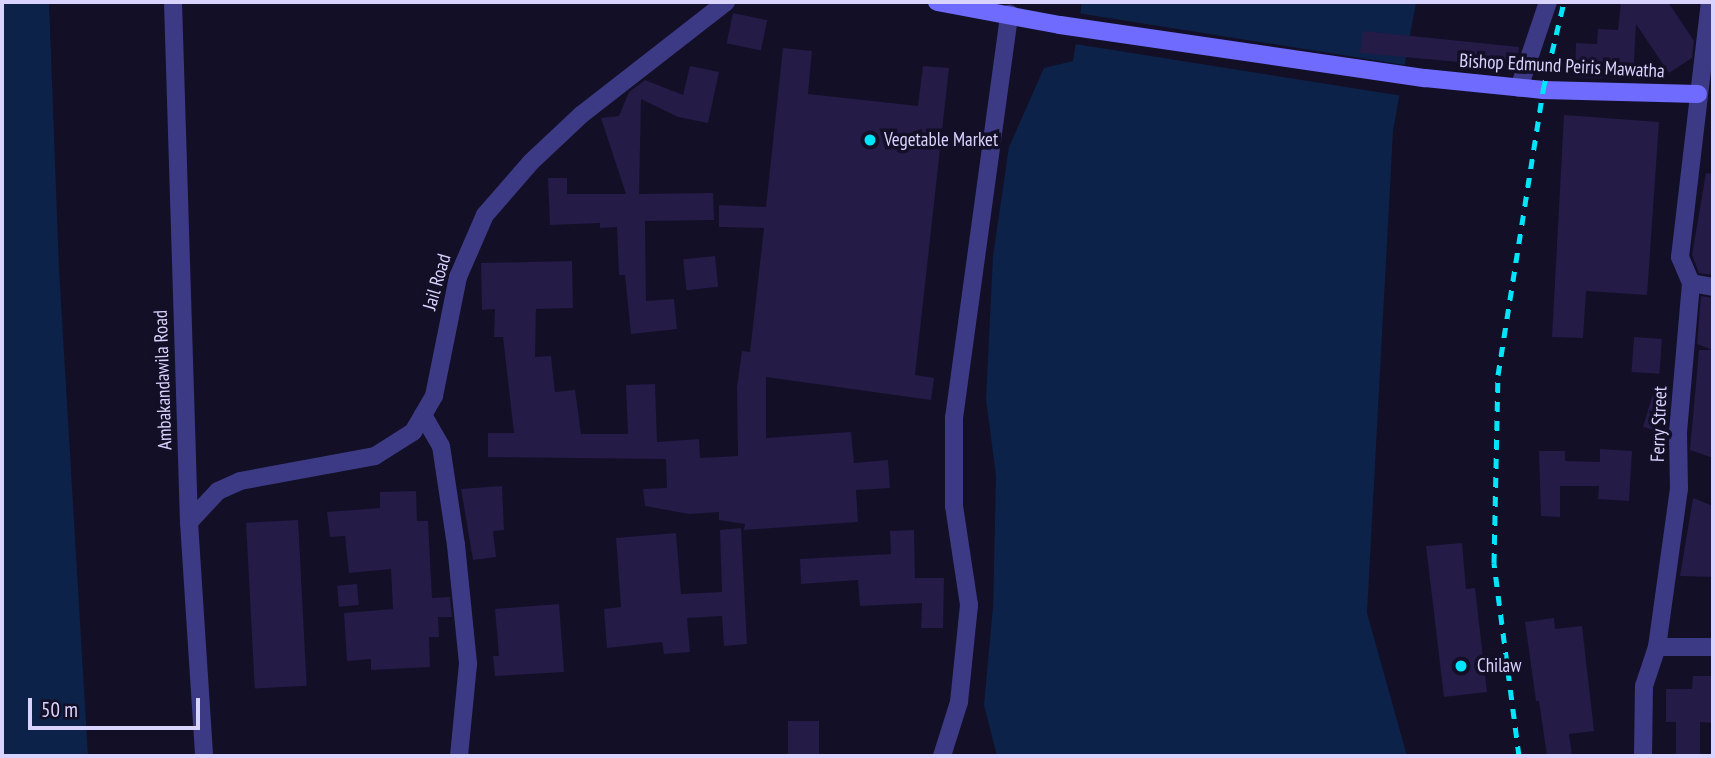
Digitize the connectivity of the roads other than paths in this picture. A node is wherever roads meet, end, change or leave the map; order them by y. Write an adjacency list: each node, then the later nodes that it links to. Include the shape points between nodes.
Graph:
1 (173, 2): 12 (street, Ambakandawila Road)
2 (726, 2): 11 (street, Jail Road, via 581,116 531,162 485,215 458,277 440,375)
3 (937, 2): 6 (street, Bishop Edmund Peiris Mawatha)
4 (1548, 2): 7 (street)
5 (1710, 2): 8 (street, Ferry Street)
6 (1009, 14): 7 (street, Bishop Edmund Peiris Mawatha, via 1425,78); 17 (street, via 954,418 954,506 969,605 959,702)
7 (1519, 88): 8 (street, Bishop Edmund Peiris Mawatha)
8 (1705, 94): 9 (street, Ferry Street, via 1680,257)
9 (1691, 283): 10 (street); 13 (street, Ferry Street, via 1678,432 1679,489)
10 (1713, 288)
11 (422, 415): 12 (street, Jail Road, via 413,432 375,456 240,481 218,491); 16 (street, via 442,446 456,545 468,664)
12 (189, 522): 15 (street, Ambakandawila Road)
13 (1657, 647): 14 (street); 18 (street, Ferry Street, via 1644,686)
14 (1713, 647)
15 (204, 756)
16 (460, 756)
17 (942, 756)
18 (1643, 756)

